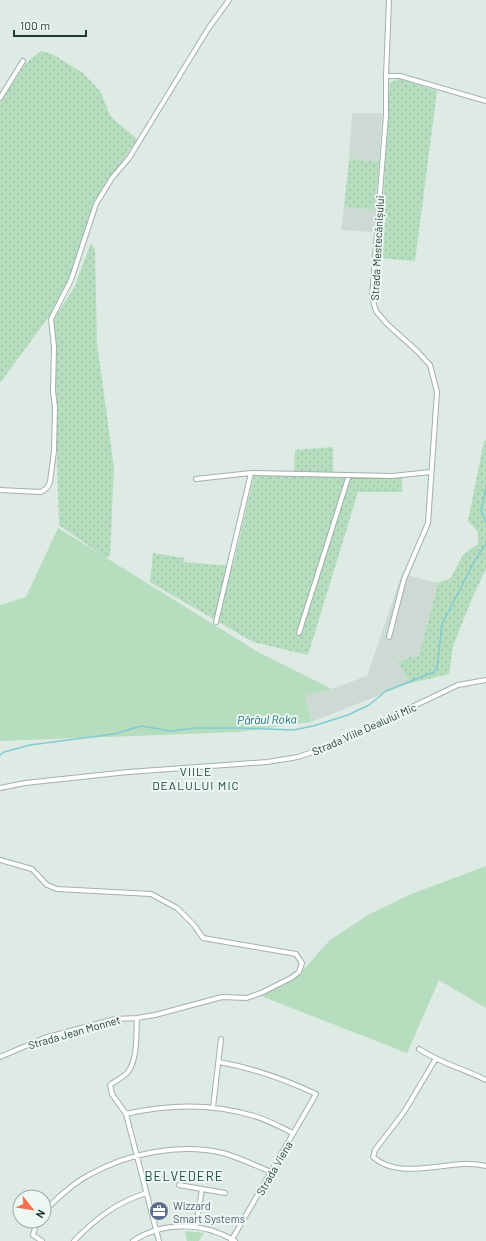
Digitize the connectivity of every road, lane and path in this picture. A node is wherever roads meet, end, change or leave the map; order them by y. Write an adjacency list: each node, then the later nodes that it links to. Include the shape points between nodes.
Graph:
1 (228, 0): 11 (street, via 129,158 112,178 96,204 71,280 51,319 55,406 50,482 41,492)
2 (389, 0): 4 (street, Strada Mestecănișului)
3 (23, 61): 5 (street)
4 (386, 76): 6 (street, via 400,76); 7 (street, Strada Mestecănișului, via 386,115 372,298 376,311 387,324 430,365 437,401)
5 (0, 98)
6 (486, 101)
7 (431, 472): 9 (street, via 404,476); 14 (street, Strada Mestecănișului, via 428,523 404,579)
8 (251, 473): 9 (street); 10 (street); 12 (street)
9 (349, 475): 13 (street)
10 (196, 479)
11 (0, 490)
12 (216, 622)
13 (299, 633)
14 (389, 637)
15 (486, 680): 16 (street, Strada Viile Dealului Mic, via 458,685 330,746 298,757 267,762 121,772)
16 (0, 788)
17 (0, 860): 18 (street, Strada Jean Monnet, via 32,869 47,885 57,889 151,894 177,908 203,938 296,954 302,963 299,972 291,978 247,998 222,997)
18 (137, 1018): 21 (street, Strada Jean Monnet, via 115,1018 44,1038); 26 (street, via 136,1044 128,1072 110,1085 112,1094)
19 (221, 1039): 23 (street)
20 (419, 1049): 22 (street)
21 (0, 1057)
22 (435, 1060): 24 (street, via 456,1066); 29 (street, via 404,1112 375,1150 374,1157 378,1162 396,1168 475,1163)
23 (219, 1062): 25 (street); 27 (street, Strada Viena, via 262,1071 316,1094)
24 (486, 1080)
25 (213, 1106): 26 (street, via 177,1106); 27 (street, via 255,1116)
26 (126, 1114): 28 (street)
27 (294, 1133): 30 (street, Strada Viena)
28 (136, 1155): 30 (street, via 190,1150 221,1153); 33 (street); 35 (street, via 88,1175)
29 (486, 1166)
30 (271, 1172): 39 (street, Strada Viena)
31 (179, 1185): 32 (street)
32 (202, 1188): 34 (street); 36 (street)
33 (146, 1193): 38 (street); 41 (street, via 116,1205)
34 (224, 1193)
35 (52, 1204)
36 (196, 1226): 38 (street); 39 (street)
37 (35, 1229): 40 (street, via 33,1235)
38 (156, 1230): 42 (street); 43 (street)
39 (233, 1240)
40 (42, 1241)
41 (74, 1241)
42 (133, 1241)
43 (159, 1241)

